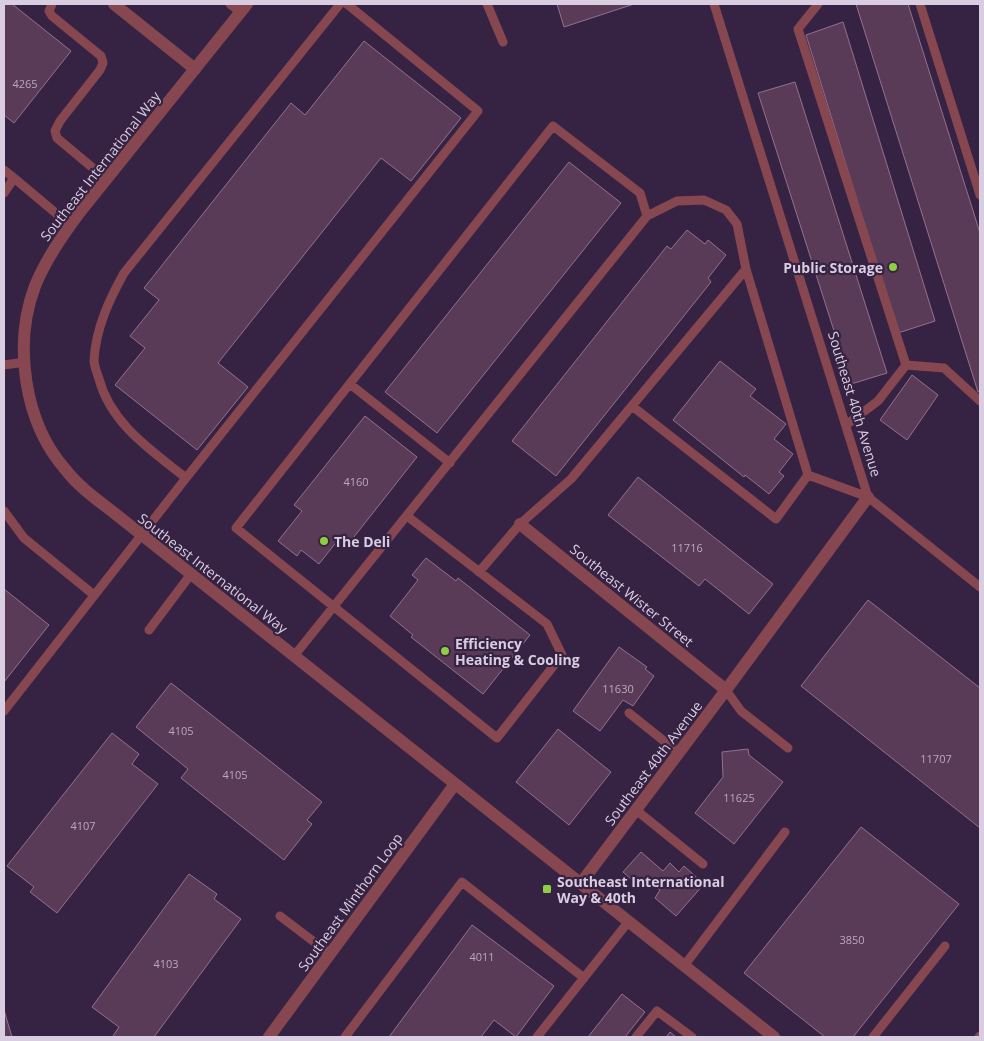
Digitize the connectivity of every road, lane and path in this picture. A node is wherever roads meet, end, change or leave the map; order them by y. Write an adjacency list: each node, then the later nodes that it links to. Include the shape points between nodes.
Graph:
1 (52, 4): 15 (lane, via 49,11 52,16 101,56 103,63 60,121 57,138)
2 (114, 4): 12 (street)
3 (230, 4): 10 (lane)
4 (340, 4): 30 (lane, via 124,273 100,326 94,362 101,389 116,416 138,440)
5 (347, 4): 30 (lane, via 478,111)
6 (487, 4): 11 (lane)
7 (714, 4): 27 (lane, Southeast 40th Avenue)
8 (818, 4): 23 (lane, via 798,29)
9 (920, 4): 17 (lane)
10 (244, 8): 12 (street, Southeast International Way)
11 (503, 42)
12 (195, 69): 15 (street, Southeast International Way)
13 (4, 170): 14 (lane)
14 (14, 178): 16 (lane); 19 (lane)
15 (106, 180): 19 (street, Southeast International Way)
16 (4, 193)
17 (980, 195)
18 (647, 216): 20 (lane, via 677,201 704,200 726,210 737,224); 24 (lane, via 640,193 553,126); 28 (lane)
19 (70, 226): 21 (street, Southeast International Way, via 35,287 27,317)
20 (746, 269): 26 (lane); 29 (lane)
21 (24, 362): 22 (lane); 35 (street, Southeast International Way, via 29,400 42,434 57,460 84,488)
22 (4, 365)
23 (906, 365): 25 (lane, via 944,368); 27 (lane, via 878,401)
24 (350, 384): 28 (lane); 40 (lane, via 236,528)
25 (980, 401)
26 (632, 406): 29 (lane, via 776,519); 34 (lane, via 571,479)
27 (846, 425): 31 (lane, Southeast 40th Avenue)
28 (450, 462): 33 (lane)
29 (808, 475): 31 (lane)
30 (186, 478): 35 (lane)
31 (868, 497): 38 (lane); 43 (street, Southeast 40th Avenue)
32 (4, 511): 39 (lane, via 24,538)
33 (407, 516): 36 (lane); 40 (lane)
34 (520, 524): 36 (lane); 43 (street, Southeast Wister Street)
35 (141, 535): 37 (street, Southeast International Way); 39 (lane)
36 (479, 572): 40 (lane, via 547,624 562,654 497,738)
37 (191, 574): 41 (lane); 42 (street, Southeast International Way)
38 (980, 586)
39 (94, 595): 44 (lane)
40 (334, 607): 42 (lane)
41 (149, 630)
42 (294, 656): 48 (street, Southeast International Way)
43 (726, 690): 46 (lane, via 740,711); 47 (street, Southeast 40th Avenue)
44 (4, 711)
45 (629, 714): 47 (lane)
46 (788, 748)
47 (679, 754): 49 (street, Southeast 40th Avenue)
48 (455, 784): 52 (street, Southeast International Way); 56 (street, Southeast Minthorn Loop)
49 (636, 810): 51 (lane); 52 (street, Southeast 40th Avenue)
50 (785, 832): 57 (lane)
51 (703, 864)
52 (581, 883): 54 (street, Southeast International Way)
53 (280, 916): 56 (lane)
54 (628, 921): 57 (street, Southeast International Way); 58 (lane)
55 (945, 946): 65 (lane)
56 (330, 954): 59 (street, Southeast Minthorn Loop)
57 (684, 966): 64 (street, Southeast International Way)
58 (584, 978): 60 (lane, via 462,882); 61 (lane)
59 (269, 1037)
60 (345, 1037)
61 (537, 1037)
62 (636, 1037): 63 (lane, via 656,1011)
63 (692, 1037)
64 (774, 1037)
65 (873, 1037)

